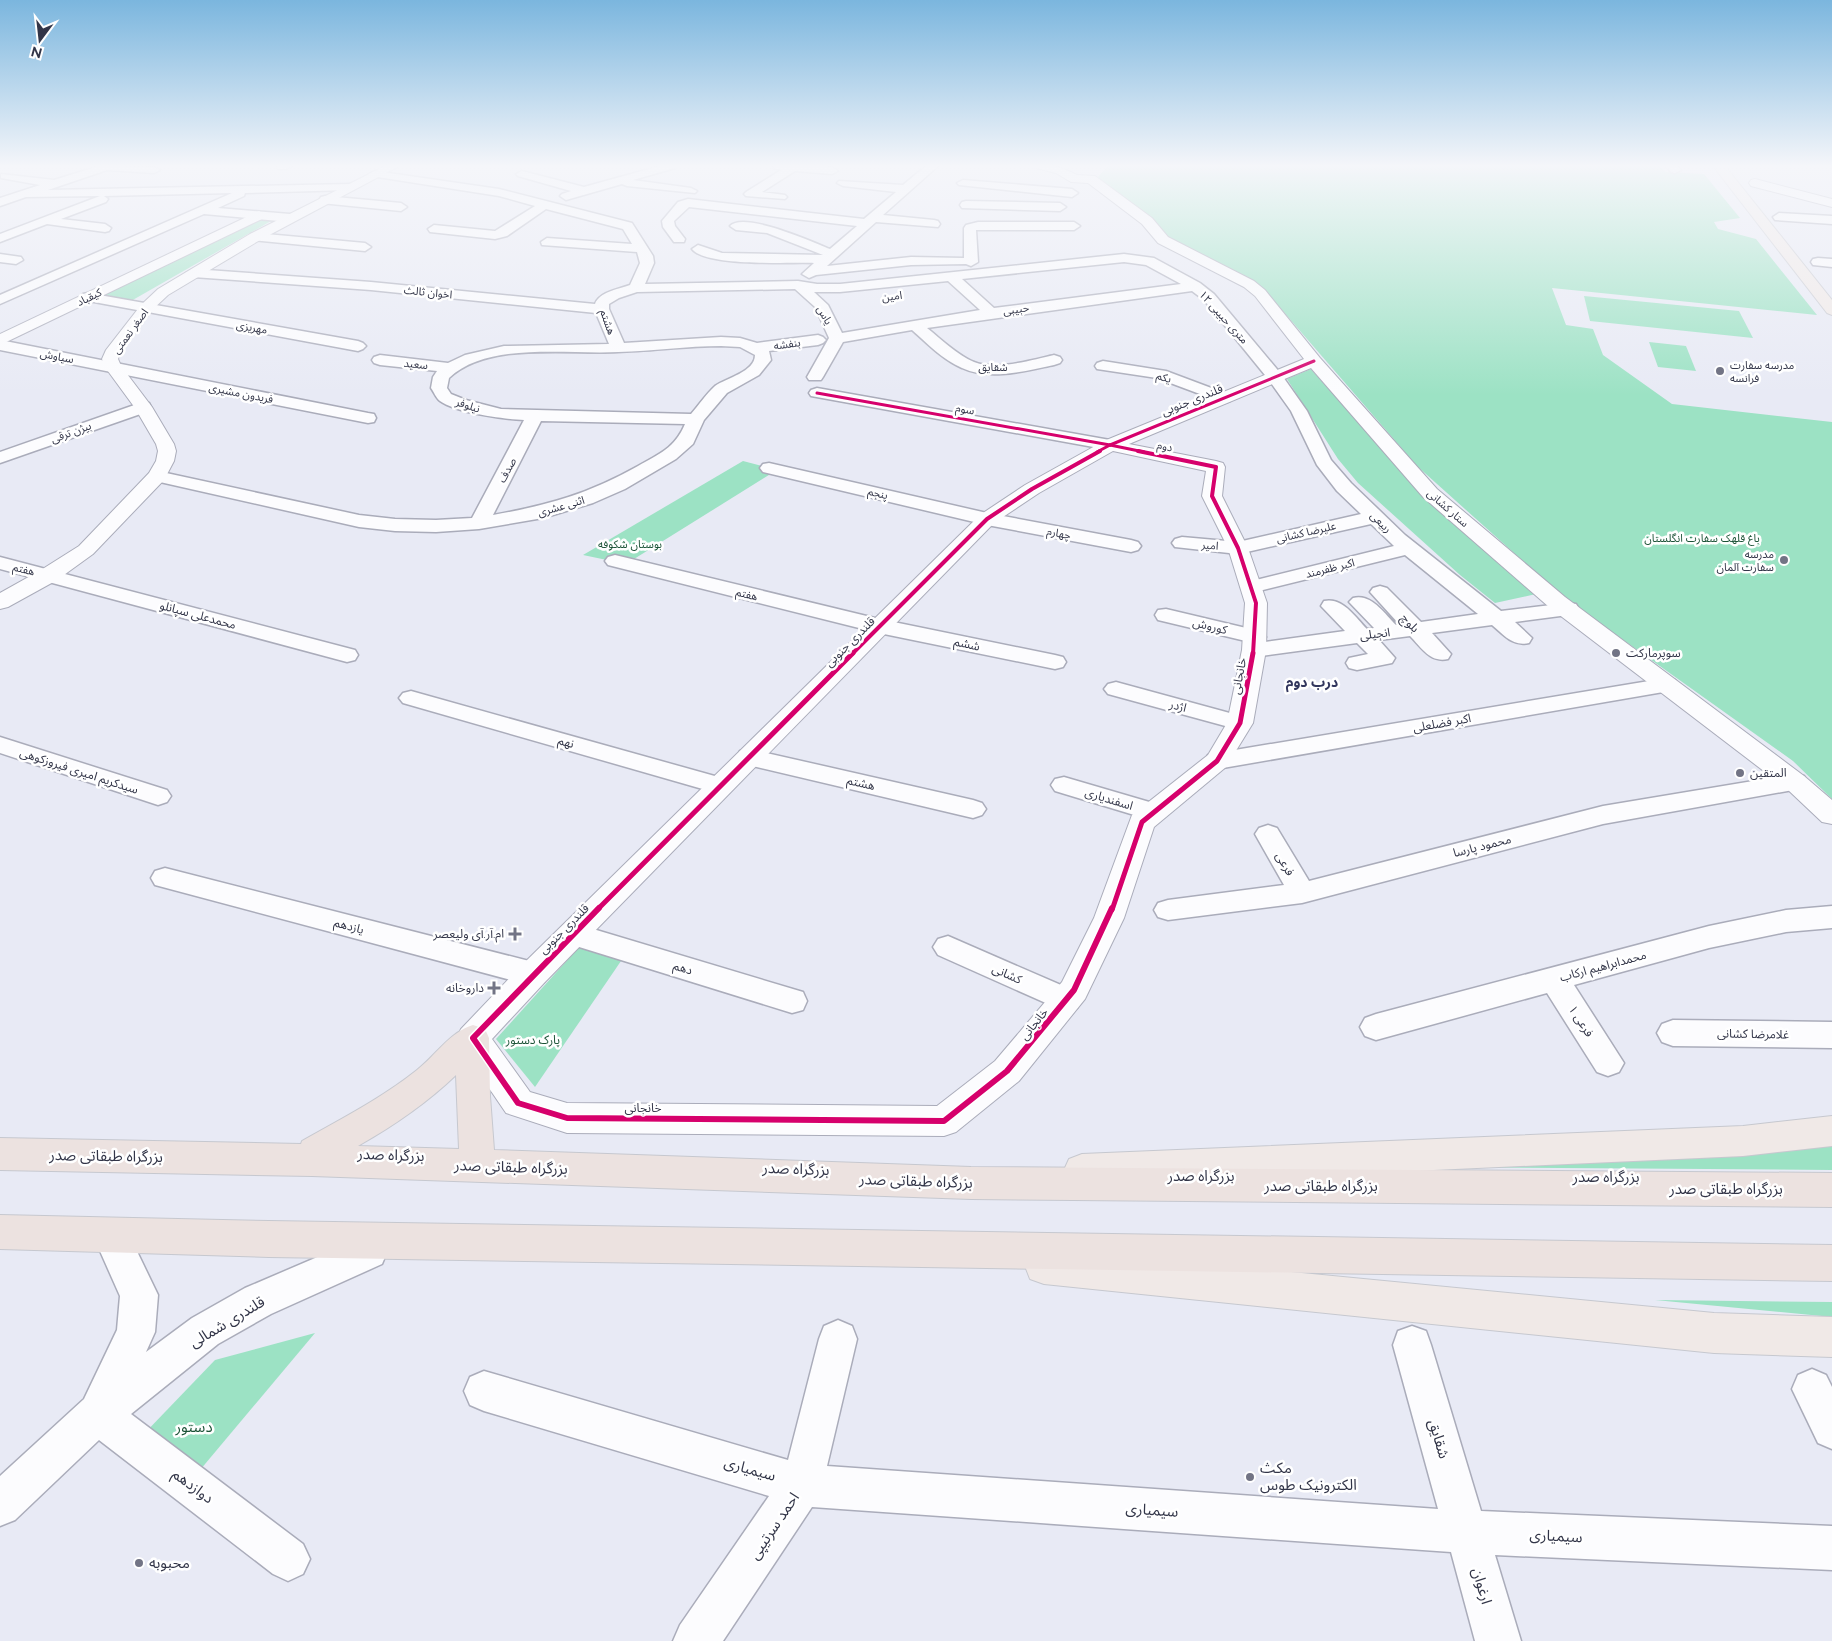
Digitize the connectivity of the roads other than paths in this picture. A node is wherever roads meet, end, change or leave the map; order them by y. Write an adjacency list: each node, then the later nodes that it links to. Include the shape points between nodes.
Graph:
1 (130, 243): 26 (street)
2 (159, 243): 3 (street)
3 (166, 243)
4 (201, 243): 36 (street, کیقباد)
5 (246, 243): 28 (street, اصغر نعمتی)
6 (317, 243): 14 (street)
7 (556, 243): 15 (street)
8 (638, 243): 15 (street)
9 (801, 243): 17 (street)
10 (845, 243): 17 (street)
11 (970, 243): 22 (street)
12 (1168, 243): 57 (street, ستار کشانی, via 1260,293)
13 (1778, 243): 43 (main road)
14 (365, 247)
15 (641, 248): 32 (street, via 647,263)
16 (698, 249): 17 (street, via 722,257)
17 (831, 255): 21 (street); 27 (street)
18 (0, 258): 20 (street)
19 (1814, 258): 25 (street)
20 (16, 260)
21 (911, 260): 22 (street); 27 (street)
22 (970, 262): 24 (street)
23 (41, 267): 26 (street)
24 (1032, 267): 29 (street, هشتم); 31 (street, ۱۲ متری حبیبی, via 1075,258 1124,258 1149,261)
25 (1830, 268)
26 (66, 270): 35 (street)
27 (813, 271): 30 (street)
28 (193, 273): 41 (street, اصغر نعمتی, via 163,292); 42 (street, اخوان ثالث, via 370,286)
29 (951, 276): 30 (street, هشتم, via 840,288); 33 (street)
30 (798, 285): 32 (street, هشتم); 40 (street, یاس)
31 (1195, 286): 44 (street, حبیبی); 61 (street, ۱۲ متری حبیبی, via 1209,298)
32 (636, 288): 42 (street, هشتم, via 607,298 602,302)
33 (962, 288): 37 (street, امین); 44 (street)
34 (0, 289): 35 (street)
35 (20, 291): 38 (street)
36 (88, 297): 41 (street, مهریزی); 47 (street, کیقباد)
37 (868, 299)
38 (0, 300)
39 (840, 303): 40 (street)
40 (821, 305): 46 (street, یاس)
41 (146, 308): 50 (street, مهریزی); 59 (street, اصغر نعمتی, via 112,353)
42 (602, 309): 53 (street, هشتم)
43 (1832, 310)
44 (991, 313): 45 (street, حبیبی)
45 (916, 326): 46 (street, حبیبی); 52 (street, شقایق)
46 (837, 338): 62 (street, یاس)
47 (0, 340)
48 (818, 340): 54 (street, بنفشه)
49 (0, 345): 59 (street, سیاوش)
50 (358, 346)
51 (917, 346): 52 (street)
52 (943, 347): 56 (street, شقایق, via 968,366 980,368 1024,366)
53 (618, 348): 54 (street, via 738,342); 60 (street, via 513,350 469,359)
54 (757, 348): 67 (street, اثنی عشری, via 763,354 759,366 721,390)
55 (380, 360): 60 (street, سعید)
56 (1054, 360)
57 (1314, 361): 61 (street, قلندری جنوبی); 90 (street, ستار کشانی, via 1430,493)
58 (1103, 366): 63 (street, یکم, via 1160,374)
59 (113, 367): 64 (street, اصغر نعمتی); 66 (street, فریدون مشیری)
60 (452, 368): 65 (street, نیلوفر, via 441,377 439,388 445,397 484,410)
61 (1275, 377): 63 (street, قلندری جنوبی); 75 (street, ربیعی, via 1299,410 1323,461)
62 (816, 385): 69 (street, سوم)
63 (1224, 398): 69 (street, قلندری جنوبی)
64 (143, 407): 70 (street, بیژن ترقی); 74 (street, اصغر نعمتی, via 167,452)
65 (534, 416): 67 (street, نیلوفر); 77 (street, صدف)
66 (368, 418)
67 (696, 419): 77 (street, اثنی عشری, via 687,440 670,455 618,485 543,512)
68 (0, 441): 70 (street)
69 (1110, 445): 72 (street, دوم); 76 (street, قلندری جنوبی)
70 (28, 448): 71 (street, بیژن ترقی)
71 (0, 458)
72 (1216, 467): 80 (street, خانجانی, via 1212,496)
73 (769, 468): 76 (street, پنجم)
74 (157, 476): 77 (street, اثنی عشری, via 359,521 403,526); 84 (street, اصغر نعمتی, via 91,546)
75 (1375, 517): 80 (street, علیرضا کشانی); 81 (street, ربیعی)
76 (986, 519): 79 (street, چهارم); 93 (street, قلندری جنوبی)
77 (479, 523)
78 (1182, 543): 80 (street, امیر)
79 (1131, 546)
80 (1238, 548): 85 (street, خانجانی)
81 (1409, 548): 85 (street, اکبر ظفرمند); 92 (street, ربیعی)
82 (615, 561): 93 (street, هفتم)
83 (0, 563): 84 (street, هفتم)
84 (49, 576): 87 (street, اصغر نعمتی); 99 (street, محمدعلی سپانلو)
85 (1251, 587): 98 (street, خانجانی, via 1256,603)
86 (1380, 592): 94 (street, بلوچ)
87 (0, 602)
88 (1360, 602): 95 (street)
89 (1332, 606): 96 (street)
90 (1568, 609): 92 (street, انجیلی); 103 (street, ستار کشانی)
91 (1166, 615): 98 (street, کوروش)
92 (1495, 618): 94 (street, انجیلی); 97 (street, ربیعی)
93 (880, 626): 101 (street, ششم); 108 (street, قلندری جنوبی)
94 (1415, 628): 95 (street, انجیلی); 100 (street, بلوچ)
95 (1391, 632): 96 (street, انجیلی)
96 (1361, 635): 98 (street, انجیلی); 102 (street, via 1384,658)
97 (1521, 638)
98 (1254, 643): 106 (street, خانجانی)
99 (347, 654)
100 (1440, 654)
101 (1055, 662)
102 (1358, 662)
103 (1667, 685): 109 (street, اکبر فضلعلی); 110 (street, ستار کشانی)
104 (1116, 689): 106 (street, اژدر)
105 (411, 698): 112 (street, نهم)
106 (1240, 722): 109 (street, خانجانی)
107 (0, 745): 113 (street, سیدکریم امیری فیروزکوهی)
108 (749, 757): 112 (street, قلندری جنوبی); 114 (street, هشتم)
109 (1217, 761): 115 (street, خانجانی)
110 (1796, 782): 116 (street, ستار کشانی); 119 (street, محمود پارسا, via 1604,815)
111 (1064, 785): 115 (street, اسفندیاری)
112 (720, 786): 122 (street, قلندری جنوبی)
113 (158, 796)
114 (973, 809)
115 (1154, 812): 126 (street, خانجانی, via 1142,822 1110,918)
116 (1832, 815)
117 (1268, 834): 119 (street, فرعی)
118 (165, 878): 124 (street, یازدهم)
119 (1302, 893): 120 (street, محمود پارسا)
120 (1168, 910)
121 (1832, 917): 125 (street, محمدابراهیم ارکاب, via 1786,921 1709,938)
122 (573, 934): 124 (street, قلندری جنوبی); 127 (street, دهم)
123 (948, 947): 126 (street, کشانی)
124 (533, 974): 131 (street, قلندری جنوبی)
125 (1554, 979): 128 (street, محمدابراهیم ارکاب); 132 (street, فرعی ۱)
126 (1066, 1000): 131 (street, خانجانی, via 1007,1071 944,1121 567,1118 518,1103)
127 (792, 1001)
128 (1376, 1028)
129 (1674, 1033): 130 (street, غلامرضا کشانی)
130 (1832, 1036)
131 (473, 1038): 135 (highway, via 429,1080 375,1118); 137 (highway)
132 (1608, 1063)
133 (1832, 1131): 138 (main road, via 1743,1141)
134 (0, 1147): 135 (highway, بزرگراه صدر)
135 (315, 1152): 137 (highway, بزرگراه صدر)
136 (0, 1154): 140 (highway, بزرگراه طبقاتی صدر, via 312,1160 971,1183)
137 (476, 1158): 138 (highway, بزرگراه صدر)
138 (971, 1174): 139 (highway, بزرگراه صدر)
139 (1832, 1179)
140 (1832, 1190)
141 (0, 1232): 146 (highway, via 289,1240)
142 (0, 1246): 143 (highway)
143 (118, 1251): 144 (highway); 153 (street, قلندری شمالی, via 139,1296 136,1332)
144 (369, 1252): 145 (highway); 153 (street, قلندری شمالی, via 258,1301 205,1332)
145 (968, 1258): 147 (highway); 148 (main road, via 1714,1333)
146 (1832, 1263)
147 (1832, 1272)
148 (1832, 1337)
149 (838, 1339): 155 (street, احمد سرتیپی)
150 (1412, 1346): 157 (street, شقایق)
151 (1812, 1389): 154 (street)
152 (484, 1391): 155 (street, سیمیاری)
153 (98, 1414): 156 (street, قلندری شمالی); 159 (street, دوازدهم)
154 (1832, 1428)
155 (802, 1485): 157 (street, سیمیاری); 160 (street, احمد سرتیپی)
156 (0, 1505)
157 (1466, 1532): 158 (street, سیمیاری); 161 (street, ارغوان)
158 (1832, 1548)
159 (288, 1559)
160 (696, 1641)
161 (1498, 1641)

